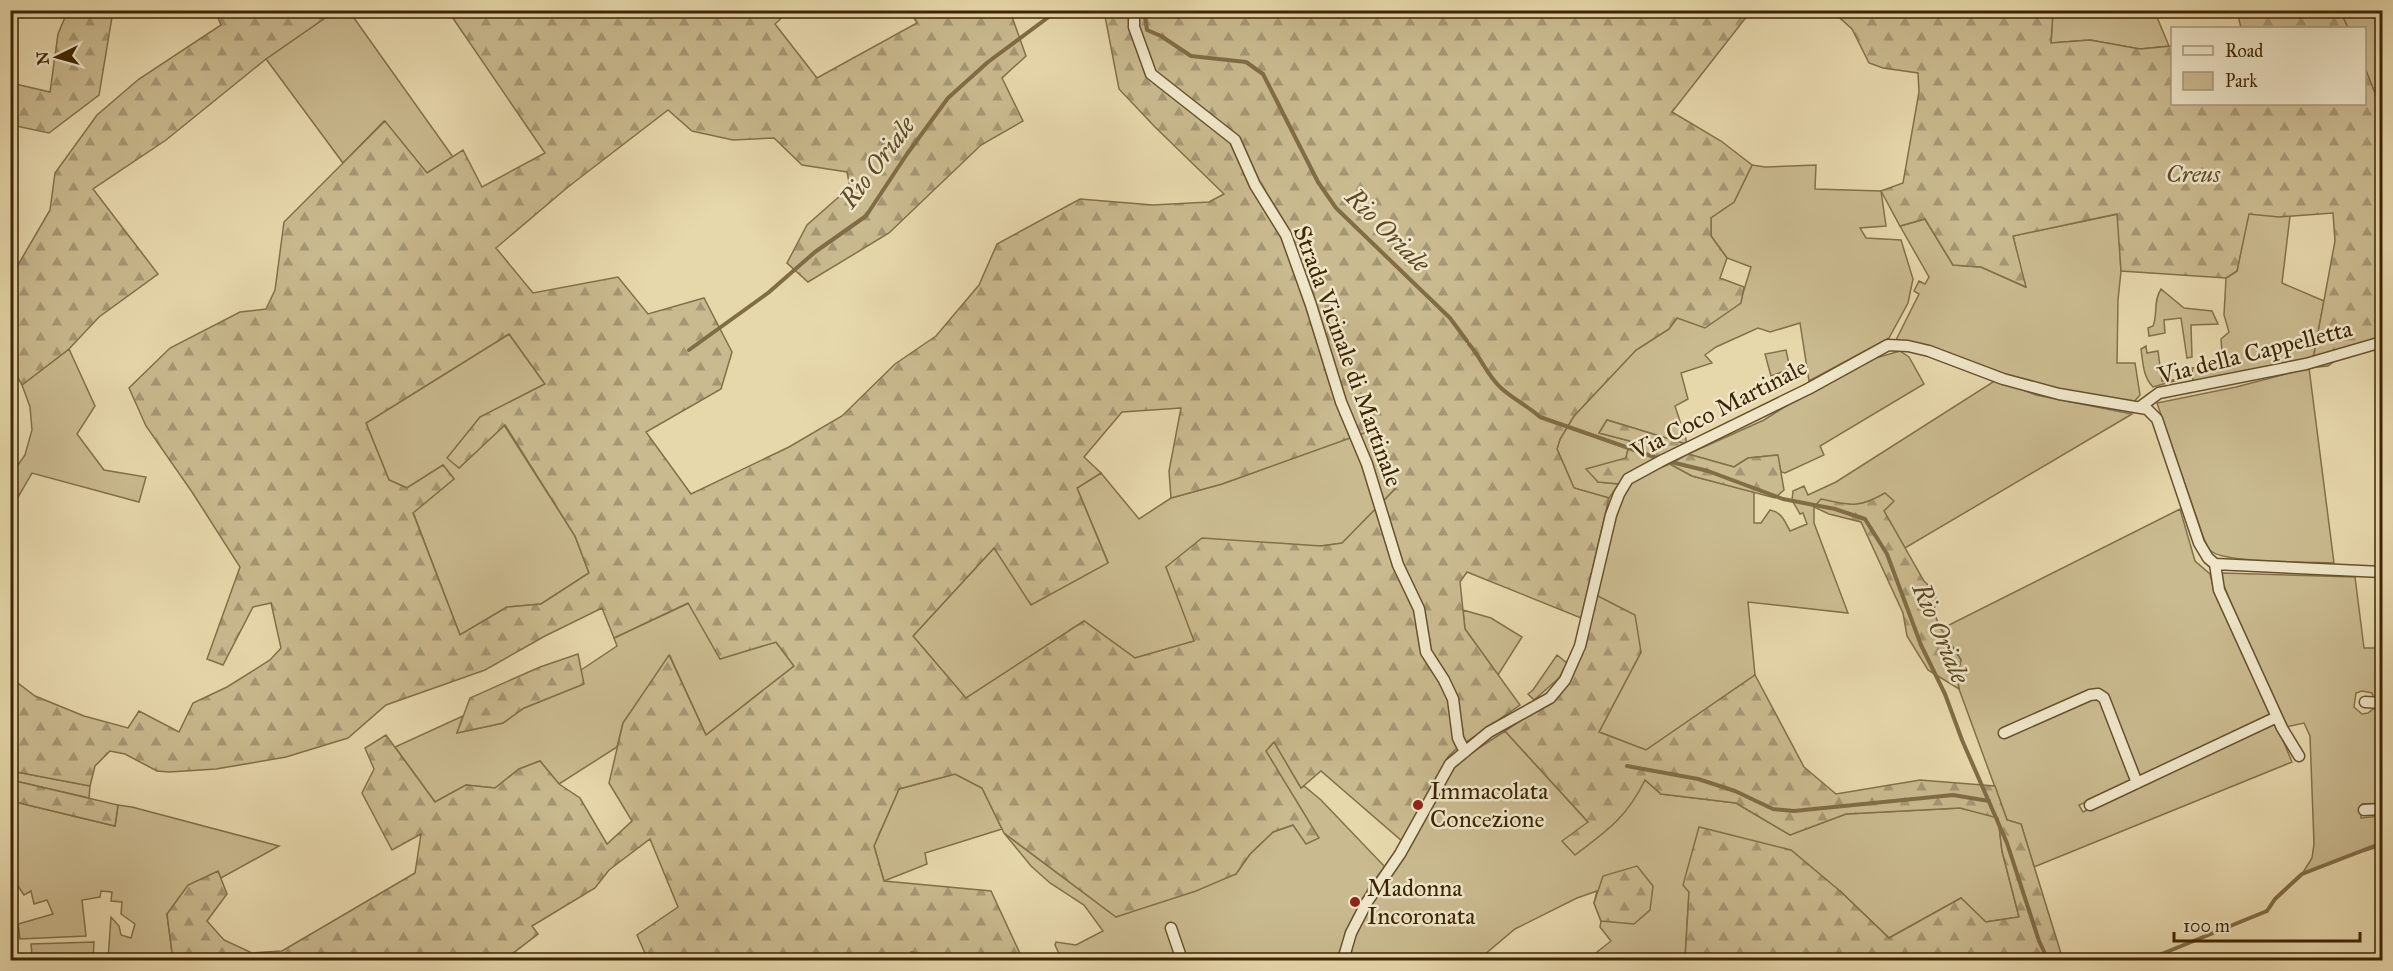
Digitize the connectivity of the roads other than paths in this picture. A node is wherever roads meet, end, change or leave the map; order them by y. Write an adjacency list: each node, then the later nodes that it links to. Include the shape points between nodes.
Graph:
1 (1134, 10): 10 (street, Strada Vicinale di Martinale, via 1134,27 1151,74 1235,140 1255,186 1286,235 1341,402 1367,464 1398,565 1419,609 1426,652 1453,699 1458,738)
2 (2382, 342): 3 (street, Via della Cappelletta, via 2306,364 2159,393)
3 (2140, 407): 4 (street, via 2157,419 2199,543); 10 (street, Via Coco Martinale, via 2059,394 2003,379 1929,351 1888,345 1628,479 1611,515 1580,646 1565,680 1550,698 1490,732)
4 (2215, 564): 5 (street); 8 (street, via 2219,590)
5 (2382, 572)
6 (2365, 702): 7 (street)
7 (2382, 703)
8 (2277, 717): 11 (street); 12 (street)
9 (2004, 733): 12 (street, via 2098,694 2104,698)
10 (1465, 752): 18 (street, Via Coco Martinale, via 1450,764 1400,854 1367,902 1351,933)
11 (2299, 756)
12 (2137, 783): 13 (street)
13 (2090, 805)
14 (2382, 809): 15 (street)
15 (2364, 810)
16 (1171, 928): 17 (street)
17 (1182, 960)
18 (1344, 960)

